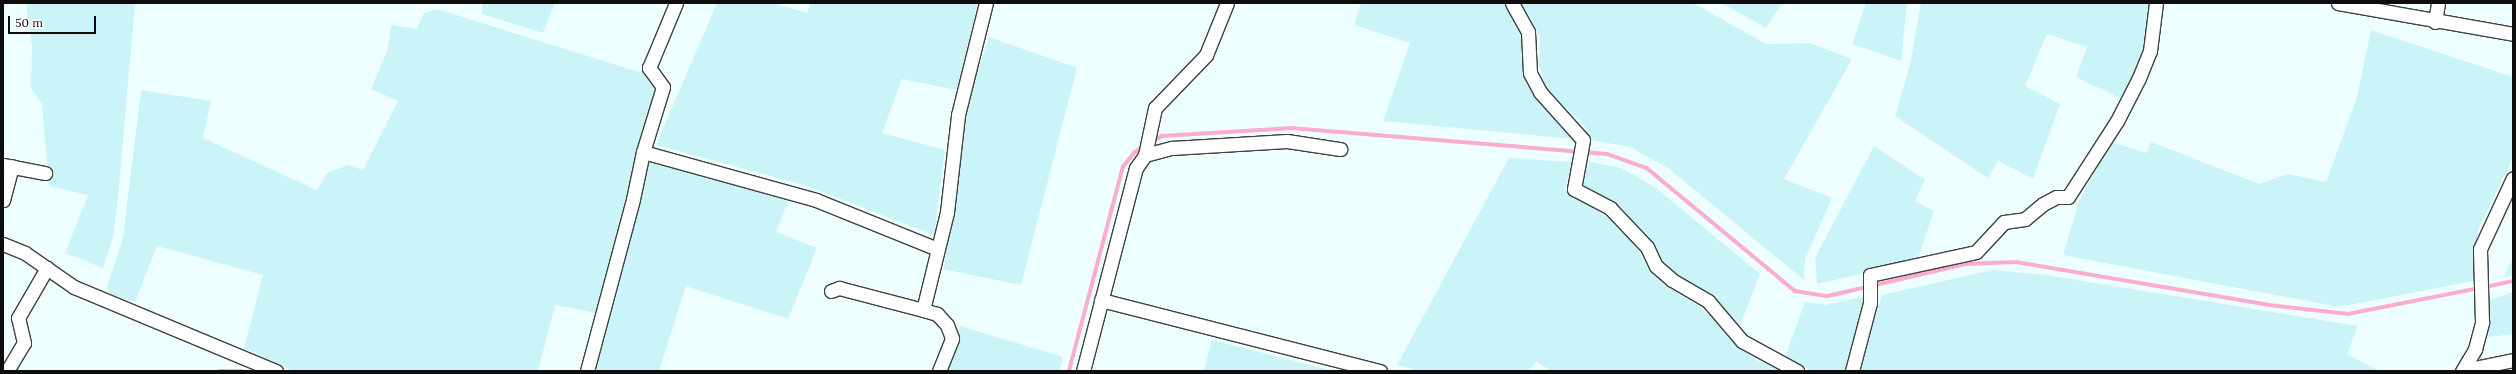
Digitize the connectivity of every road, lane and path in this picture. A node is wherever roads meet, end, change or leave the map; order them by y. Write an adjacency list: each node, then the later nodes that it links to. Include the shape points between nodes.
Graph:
1 (676, 3): 11 (street, via 649,68 663,87)
2 (986, 3): 18 (street, via 958,115 947,212)
3 (1227, 3): 12 (street, via 1206,55 1155,108)
4 (1512, 3): 31 (street, via 1528,32 1530,73 1540,92 1583,140 1574,189 1610,208 1647,247 1656,266 1672,280 1708,301 1742,341)
5 (2156, 3): 32 (street, via 2150,51 2139,78 2117,121 2068,197 2056,197 2025,219 2004,222 1976,252 1870,275 1870,302)
6 (2338, 3): 8 (street)
7 (2438, 3): 8 (street)
8 (2435, 22): 9 (street)
9 (2513, 34)
10 (1340, 149): 12 (street, via 1287,141 1172,148)
11 (643, 152): 18 (street, via 816,200); 27 (street)
12 (1145, 155): 21 (street, via 1136,168)
13 (7, 166): 14 (street); 16 (street)
14 (45, 173)
15 (2513, 178): 24 (street, via 2480,249 2479,279 2483,306 2475,349)
16 (3, 200)
17 (3, 244): 19 (street, via 25,253)
18 (937, 249): 22 (street, via 923,310)
19 (47, 268): 25 (street, via 18,318 24,343); 26 (street, via 74,287)
20 (831, 291): 22 (street, via 839,288)
21 (1101, 300): 29 (street); 30 (street)
22 (926, 311): 28 (street, via 936,314 942,320 952,338)
23 (2513, 360): 24 (street)
24 (2463, 370)
25 (7, 371)
26 (276, 371)
27 (587, 371)
28 (939, 371)
29 (1083, 371)
30 (1380, 371)
31 (1798, 371)
32 (1852, 371)

